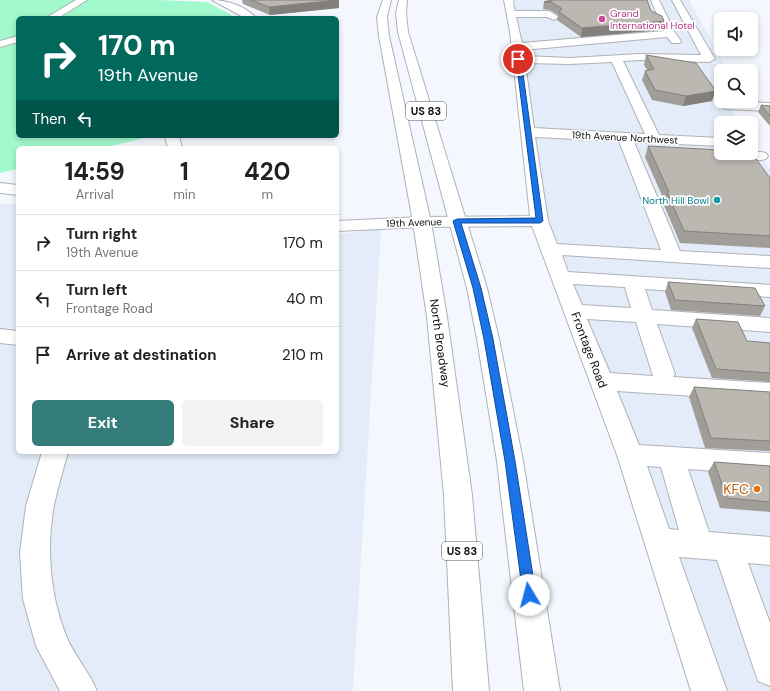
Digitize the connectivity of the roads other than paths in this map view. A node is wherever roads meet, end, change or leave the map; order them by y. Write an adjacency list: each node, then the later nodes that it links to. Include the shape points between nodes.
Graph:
1 (82, 0): 8 (main road)
2 (216, 0): 9 (main road)
3 (386, 0): 32 (main road, North Broadway / US 83, via 383,13 384,36)
4 (403, 0): 30 (main road, US 83, via 403,32)
5 (655, 0): 11 (main road)
6 (676, 0): 15 (main road, via 709,58)
7 (511, 7): 10 (main road); 14 (main road, Frontage Road)
8 (55, 16)
9 (249, 16)
10 (554, 17)
11 (670, 34): 14 (main road, via 566,39); 15 (main road)
12 (16, 40): 13 (main road)
13 (0, 44)
14 (518, 53): 16 (main road, via 570,61); 19 (main road, Frontage Road)
15 (689, 58): 16 (main road)
16 (616, 59): 20 (main road)
17 (770, 107): 18 (main road, via 730,106)
18 (736, 116)
19 (528, 132): 22 (main road, 19th Avenue Northwest); 31 (main road, Frontage Road)
20 (654, 139): 21 (main road, 19th Avenue Northwest); 22 (main road, 19th Avenue Northwest)
21 (714, 142)
22 (628, 144): 26 (main road); 35 (main road)
23 (758, 144): 24 (main road)
24 (770, 145)
25 (758, 152): 26 (main road)
26 (761, 156): 27 (main road)
27 (770, 169)
28 (0, 188): 29 (main road)
29 (16, 190)
30 (457, 221): 31 (main road, 19th Avenue); 32 (main road, 19th Avenue); 58 (main road, US 83, via 477,288 488,339 510,461)
31 (540, 221): 34 (main road, Frontage Road)
32 (422, 222): 33 (main road, 19th Avenue); 57 (main road, North Broadway / US 83, via 437,317 458,495)
33 (339, 226)
34 (550, 249): 35 (main road); 37 (main road, Frontage Road)
35 (673, 257): 36 (main road)
36 (770, 262)
37 (560, 277): 38 (main road); 40 (main road, Frontage Road)
38 (633, 282): 39 (main road); 41 (main road)
39 (770, 291)
40 (573, 310): 41 (main road); 46 (main road, Frontage Road)
41 (643, 316): 42 (main road); 45 (main road)
42 (770, 325)
43 (0, 336): 44 (main road)
44 (16, 338)
45 (663, 374)
46 (601, 381): 47 (main road); 49 (main road, Frontage Road)
47 (770, 392)
48 (54, 454): 56 (main road, via 40,506 36,553 39,599 53,646)
49 (630, 455): 50 (main road); 52 (main road, Frontage Road)
50 (671, 457): 51 (main road); 53 (main road)
51 (770, 464)
52 (659, 542): 53 (main road); 59 (main road, Frontage Road)
53 (712, 546): 54 (main road); 55 (main road)
54 (770, 551)
55 (770, 669)
56 (79, 691)
57 (471, 691)
58 (542, 691)
59 (708, 691)

